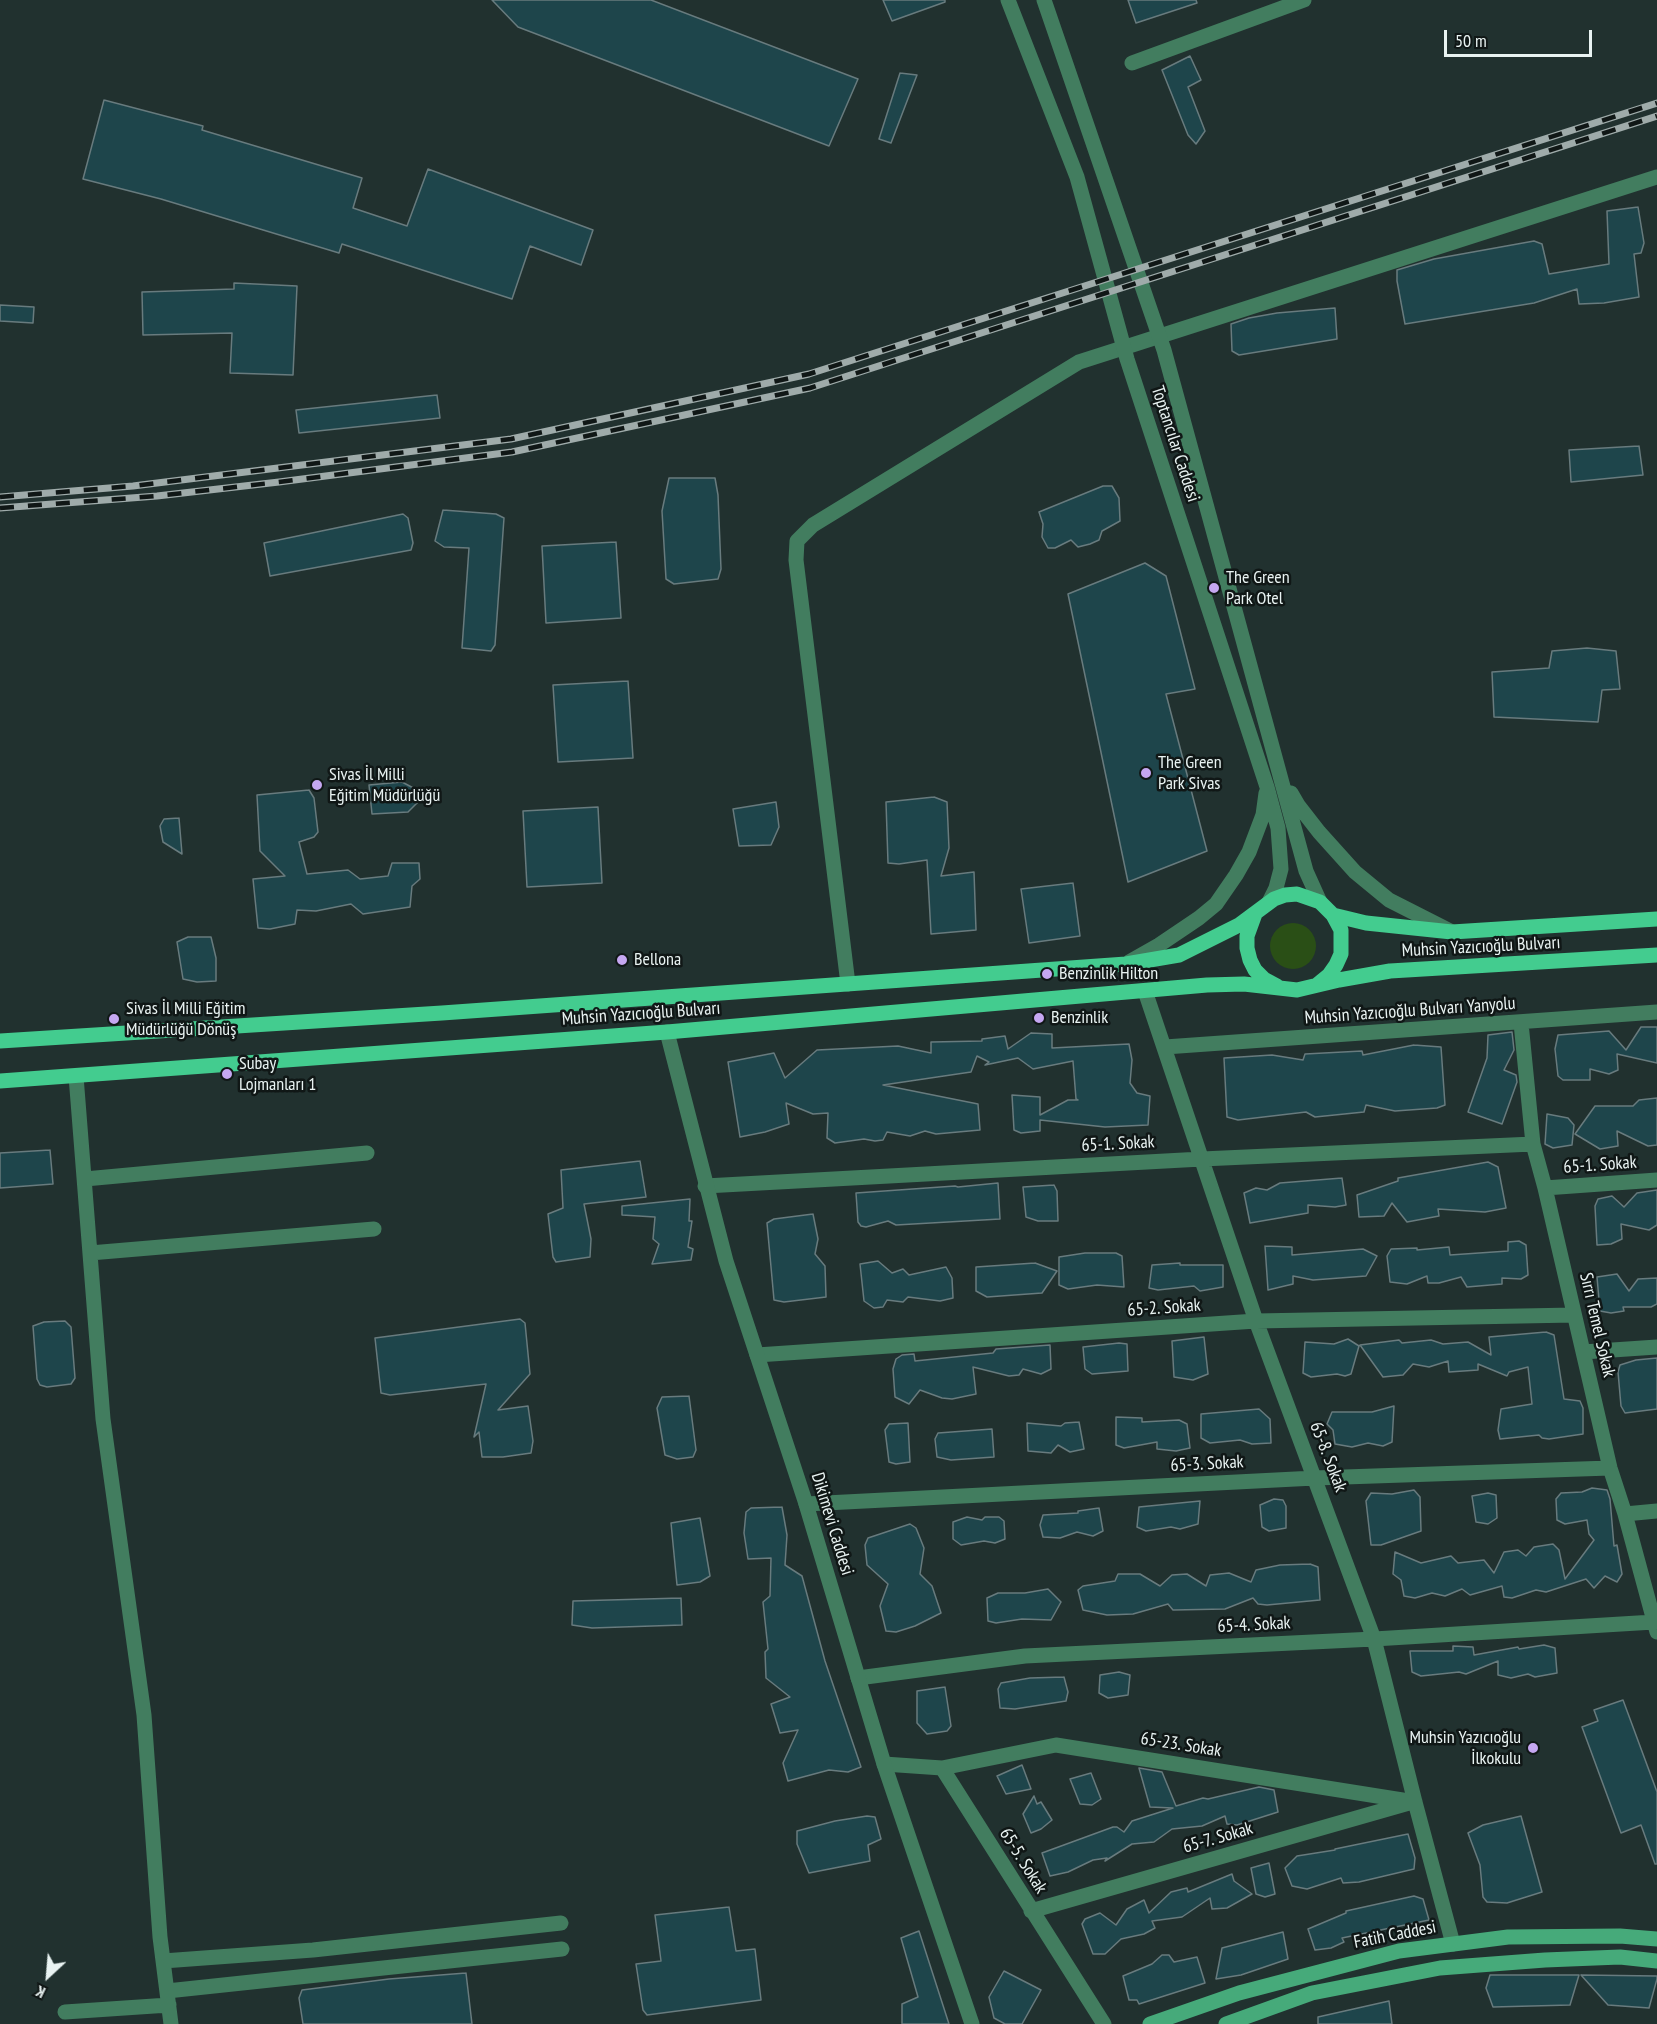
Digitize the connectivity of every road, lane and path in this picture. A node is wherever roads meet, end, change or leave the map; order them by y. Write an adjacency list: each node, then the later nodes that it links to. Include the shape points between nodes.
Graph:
1 (1008, 0): 7 (street, Toptancılar Caddesi, via 1077,177 1127,359)
2 (1044, 0): 6 (street, Toptancılar Caddesi, via 1164,350)
3 (1305, 0): 4 (street)
4 (1132, 63)
5 (1657, 177): 16 (street, via 1079,362 813,525 797,541 796,560)
6 (1280, 773): 9 (street, Toptancılar Caddesi, via 1306,871); 13 (street, via 1298,805 1355,872 1389,900)
7 (1267, 787): 8 (street, Toptancılar Caddesi, via 1279,838 1281,869); 15 (street, via 1253,843 1216,904)
8 (1269, 902): 9 (main road, Muhsin Yazıcıoğlu Bulvarı, via 1297,894); 10 (main road, Muhsin Yazıcıoğlu Bulvarı)
9 (1320, 902): 11 (main road)
10 (1256, 914): 15 (main road, Muhsin Yazıcıoğlu Bulvarı, via 1179,955); 18 (main road, Muhsin Yazıcıoğlu Bulvarı, via 1247,936 1250,960 1264,979)
11 (1333, 915): 13 (main road, Muhsin Yazıcıoğlu Bulvarı, via 1366,923); 17 (main road, via 1341,930 1341,954 1329,975)
12 (1657, 919): 13 (main road, Muhsin Yazıcıoğlu Bulvarı)
13 (1452, 932)
14 (1657, 955): 17 (main road, Muhsin Yazıcıoğlu Bulvarı, via 1389,971)
15 (1126, 964): 16 (main road, Muhsin Yazıcıoğlu Bulvarı)
16 (848, 984): 23 (main road, Muhsin Yazıcıoğlu Bulvarı)
17 (1309, 988): 18 (main road, Muhsin Yazıcıoğlu Bulvarı)
18 (1285, 989): 19 (main road, Muhsin Yazıcıoğlu Bulvarı, via 1244,984)
19 (1145, 991): 22 (main road, Muhsin Yazıcıoğlu Bulvarı); 24 (street, 65-8. Sokak)
20 (1657, 1012): 21 (street, Muhsin Yazıcıoğlu Bulvarı Yanyolu)
21 (1521, 1023): 24 (street, Muhsin Yazıcıoğlu Bulvarı Yanyolu); 27 (street, Sırrı Temel Sokak)
22 (667, 1032): 25 (main road, Muhsin Yazıcıoğlu Bulvarı); 32 (street, Dikimevi Caddesi)
23 (0, 1041)
24 (1165, 1047): 29 (street, 65-8. Sokak)
25 (76, 1076): 26 (main road, Muhsin Yazıcıoğlu Bulvarı); 30 (street)
26 (0, 1081)
27 (1533, 1144): 29 (street, 65-1. Sokak); 33 (street, Sırrı Temel Sokak)
28 (367, 1153): 30 (street)
29 (1202, 1159): 32 (street, 65-1. Sokak); 37 (street, 65-8. Sokak)
30 (84, 1179): 35 (street)
31 (1657, 1180): 33 (street, 65-1. Sokak)
32 (705, 1186): 40 (street, Dikimevi Caddesi)
33 (1545, 1188): 36 (street, Sırrı Temel Sokak)
34 (374, 1229): 35 (street)
35 (90, 1253): 57 (street, via 103,1419 144,1715)
36 (1574, 1315): 37 (street, 65-2. Sokak); 39 (street, Sırrı Temel Sokak)
37 (1256, 1321): 40 (street, 65-2. Sokak); 42 (street, 65-8. Sokak)
38 (1657, 1347): 39 (street)
39 (1583, 1352): 41 (street, Sırrı Temel Sokak)
40 (757, 1355): 43 (street, Dikimevi Caddesi)
41 (1610, 1468): 42 (street, 65-3. Sokak); 45 (street, Sırrı Temel Sokak)
42 (1315, 1478): 43 (street, 65-3. Sokak); 47 (street, 65-8. Sokak)
43 (806, 1504): 48 (street, Dikimevi Caddesi)
44 (1657, 1510): 45 (street)
45 (1625, 1514): 46 (street, Sırrı Temel Sokak)
46 (1655, 1627): 47 (street, 65-4. Sokak)
47 (1374, 1639): 48 (street, 65-4. Sokak, via 1025,1656); 51 (street, 65-8. Sokak)
48 (858, 1678): 49 (street, Dikimevi Caddesi)
49 (884, 1764): 50 (street); 64 (street, Dikimevi Caddesi)
50 (942, 1768): 51 (street, 65-23. Sokak, via 1056,1745); 52 (street, 65-5. Sokak)
51 (1415, 1802): 52 (street, 65-7. Sokak); 55 (street, 65-8. Sokak)
52 (1031, 1911): 65 (street, 65-5. Sokak)
53 (561, 1923): 57 (street, via 314,1950)
54 (1657, 1939): 55 (main road, Fatih Caddesi, via 1508,1937)
55 (1453, 1944): 66 (main road, Fatih Caddesi, via 1388,1954 1239,1993)
56 (562, 1948): 59 (street)
57 (163, 1961): 59 (street)
58 (1657, 1961): 67 (main road, via 1620,1957 1440,1968 1312,1993)
59 (168, 1998): 60 (street); 63 (street)
60 (138, 2008): 61 (street); 62 (street)
61 (65, 2012)
62 (139, 2024)
63 (171, 2024)
64 (972, 2024)
65 (1104, 2024)
66 (1150, 2024)
67 (1226, 2024)

